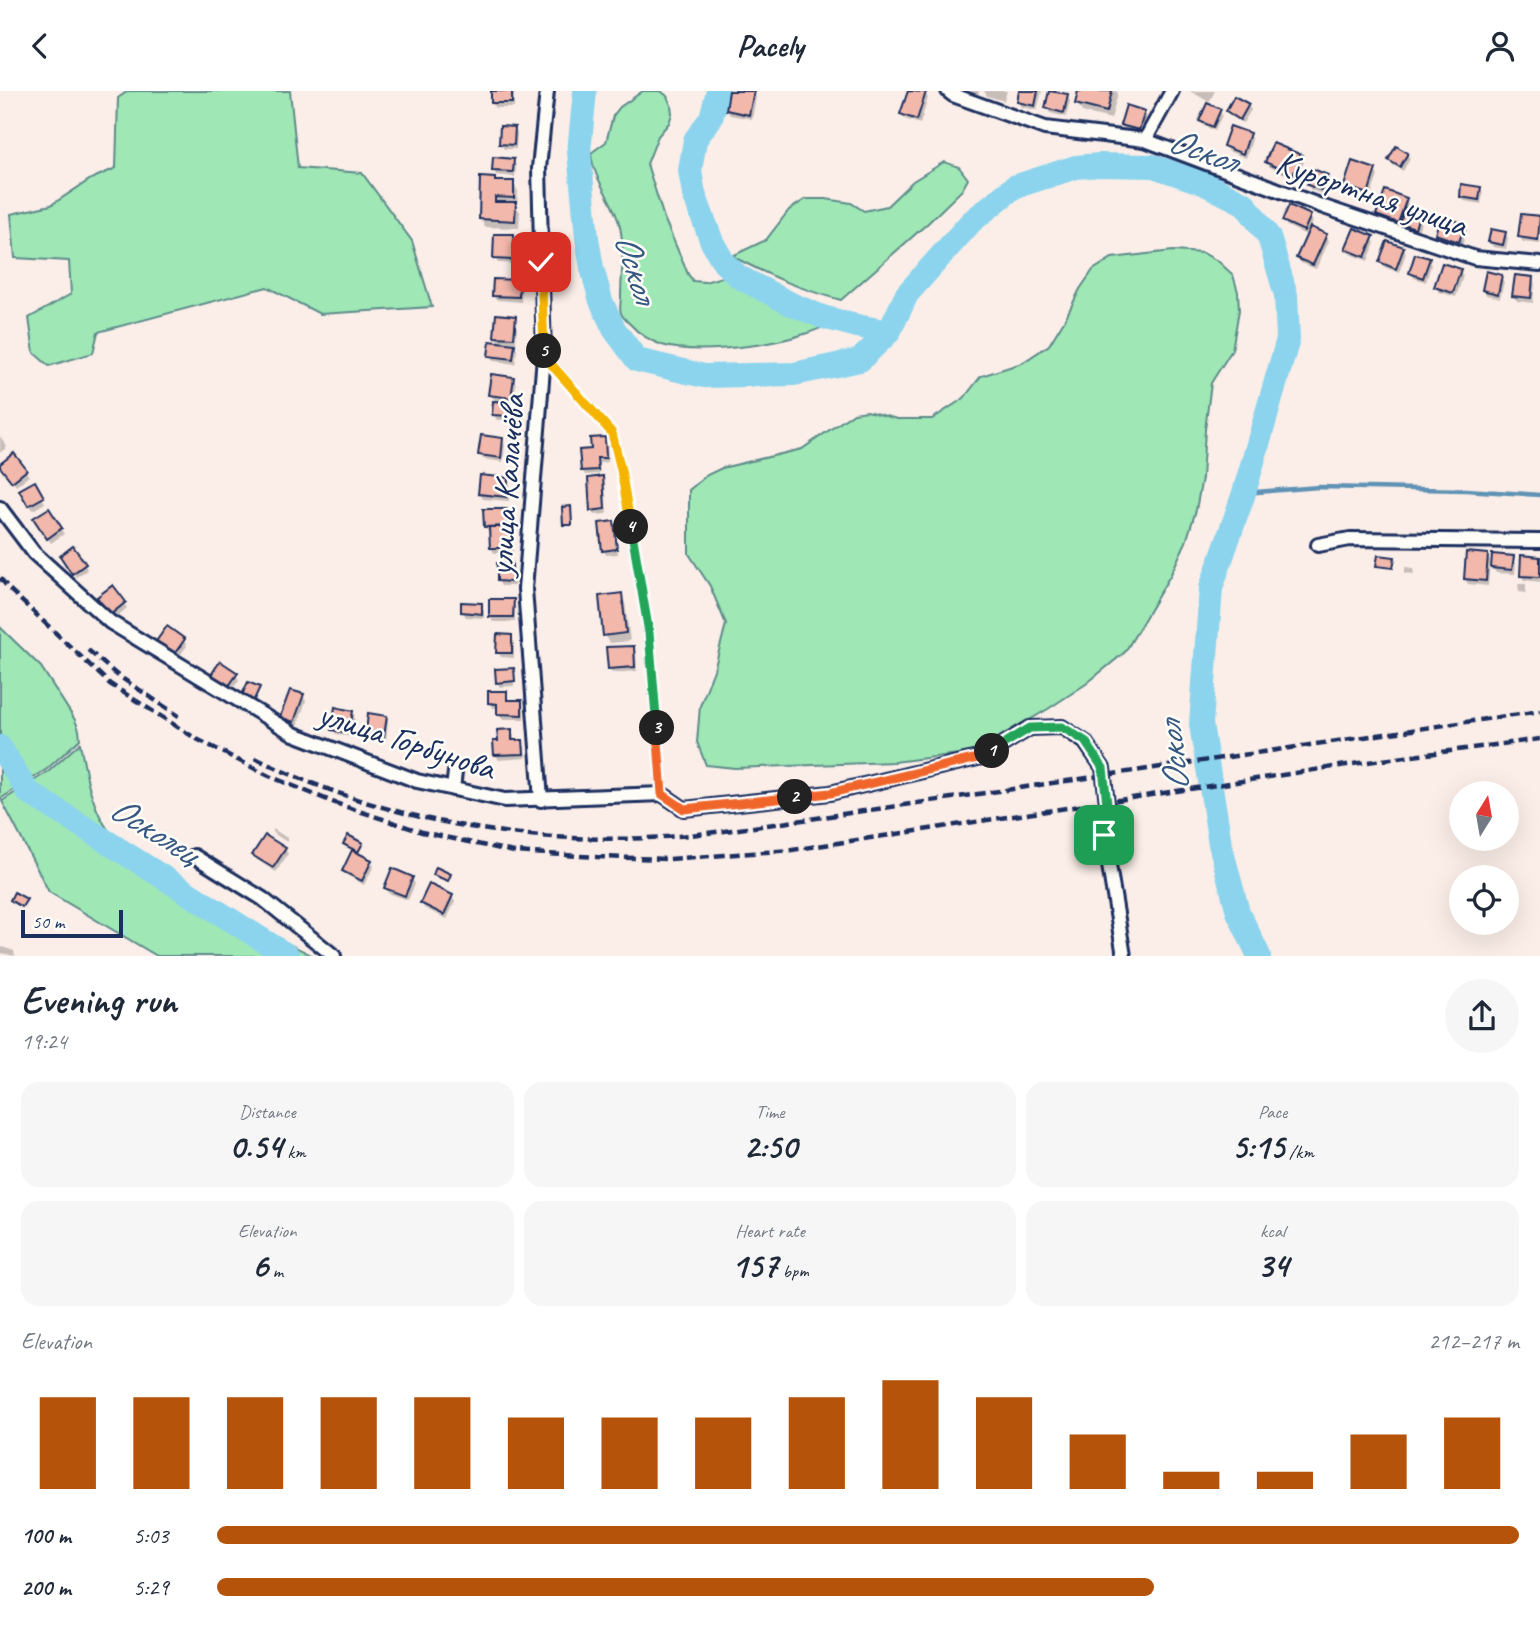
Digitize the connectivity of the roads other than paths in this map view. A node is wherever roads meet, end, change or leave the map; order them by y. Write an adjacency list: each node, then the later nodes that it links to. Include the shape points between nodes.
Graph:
1 (547, 91): 6 (street, улица Калачёва, via 539,168)
2 (948, 91): 4 (street, Курортная улица, via 1045,128)
3 (1172, 91): 4 (street)
4 (1145, 140): 5 (street, Курортная улица, via 1475,258)
5 (1540, 264)
6 (544, 356): 12 (lane, via 612,433 649,633); 13 (street, улица Калачёва, via 525,589)
7 (0, 507): 11 (street, улица Горбунова, via 34,553 110,622 294,734 417,781)
8 (1540, 541): 9 (street, via 1350,539)
9 (1318, 545)
10 (455, 772): 11 (street)
11 (453, 789): 13 (street, улица Горбунова, via 505,800)
12 (662, 794): 13 (street, улица Горбунова); 16 (street, улица Горбунова, via 684,809 830,793 982,757 1030,728 1062,727 1085,741 1103,768 1108,813 1104,835)
13 (541, 800)
14 (194, 856): 15 (street, via 264,899)
15 (334, 956)
16 (1124, 956)

